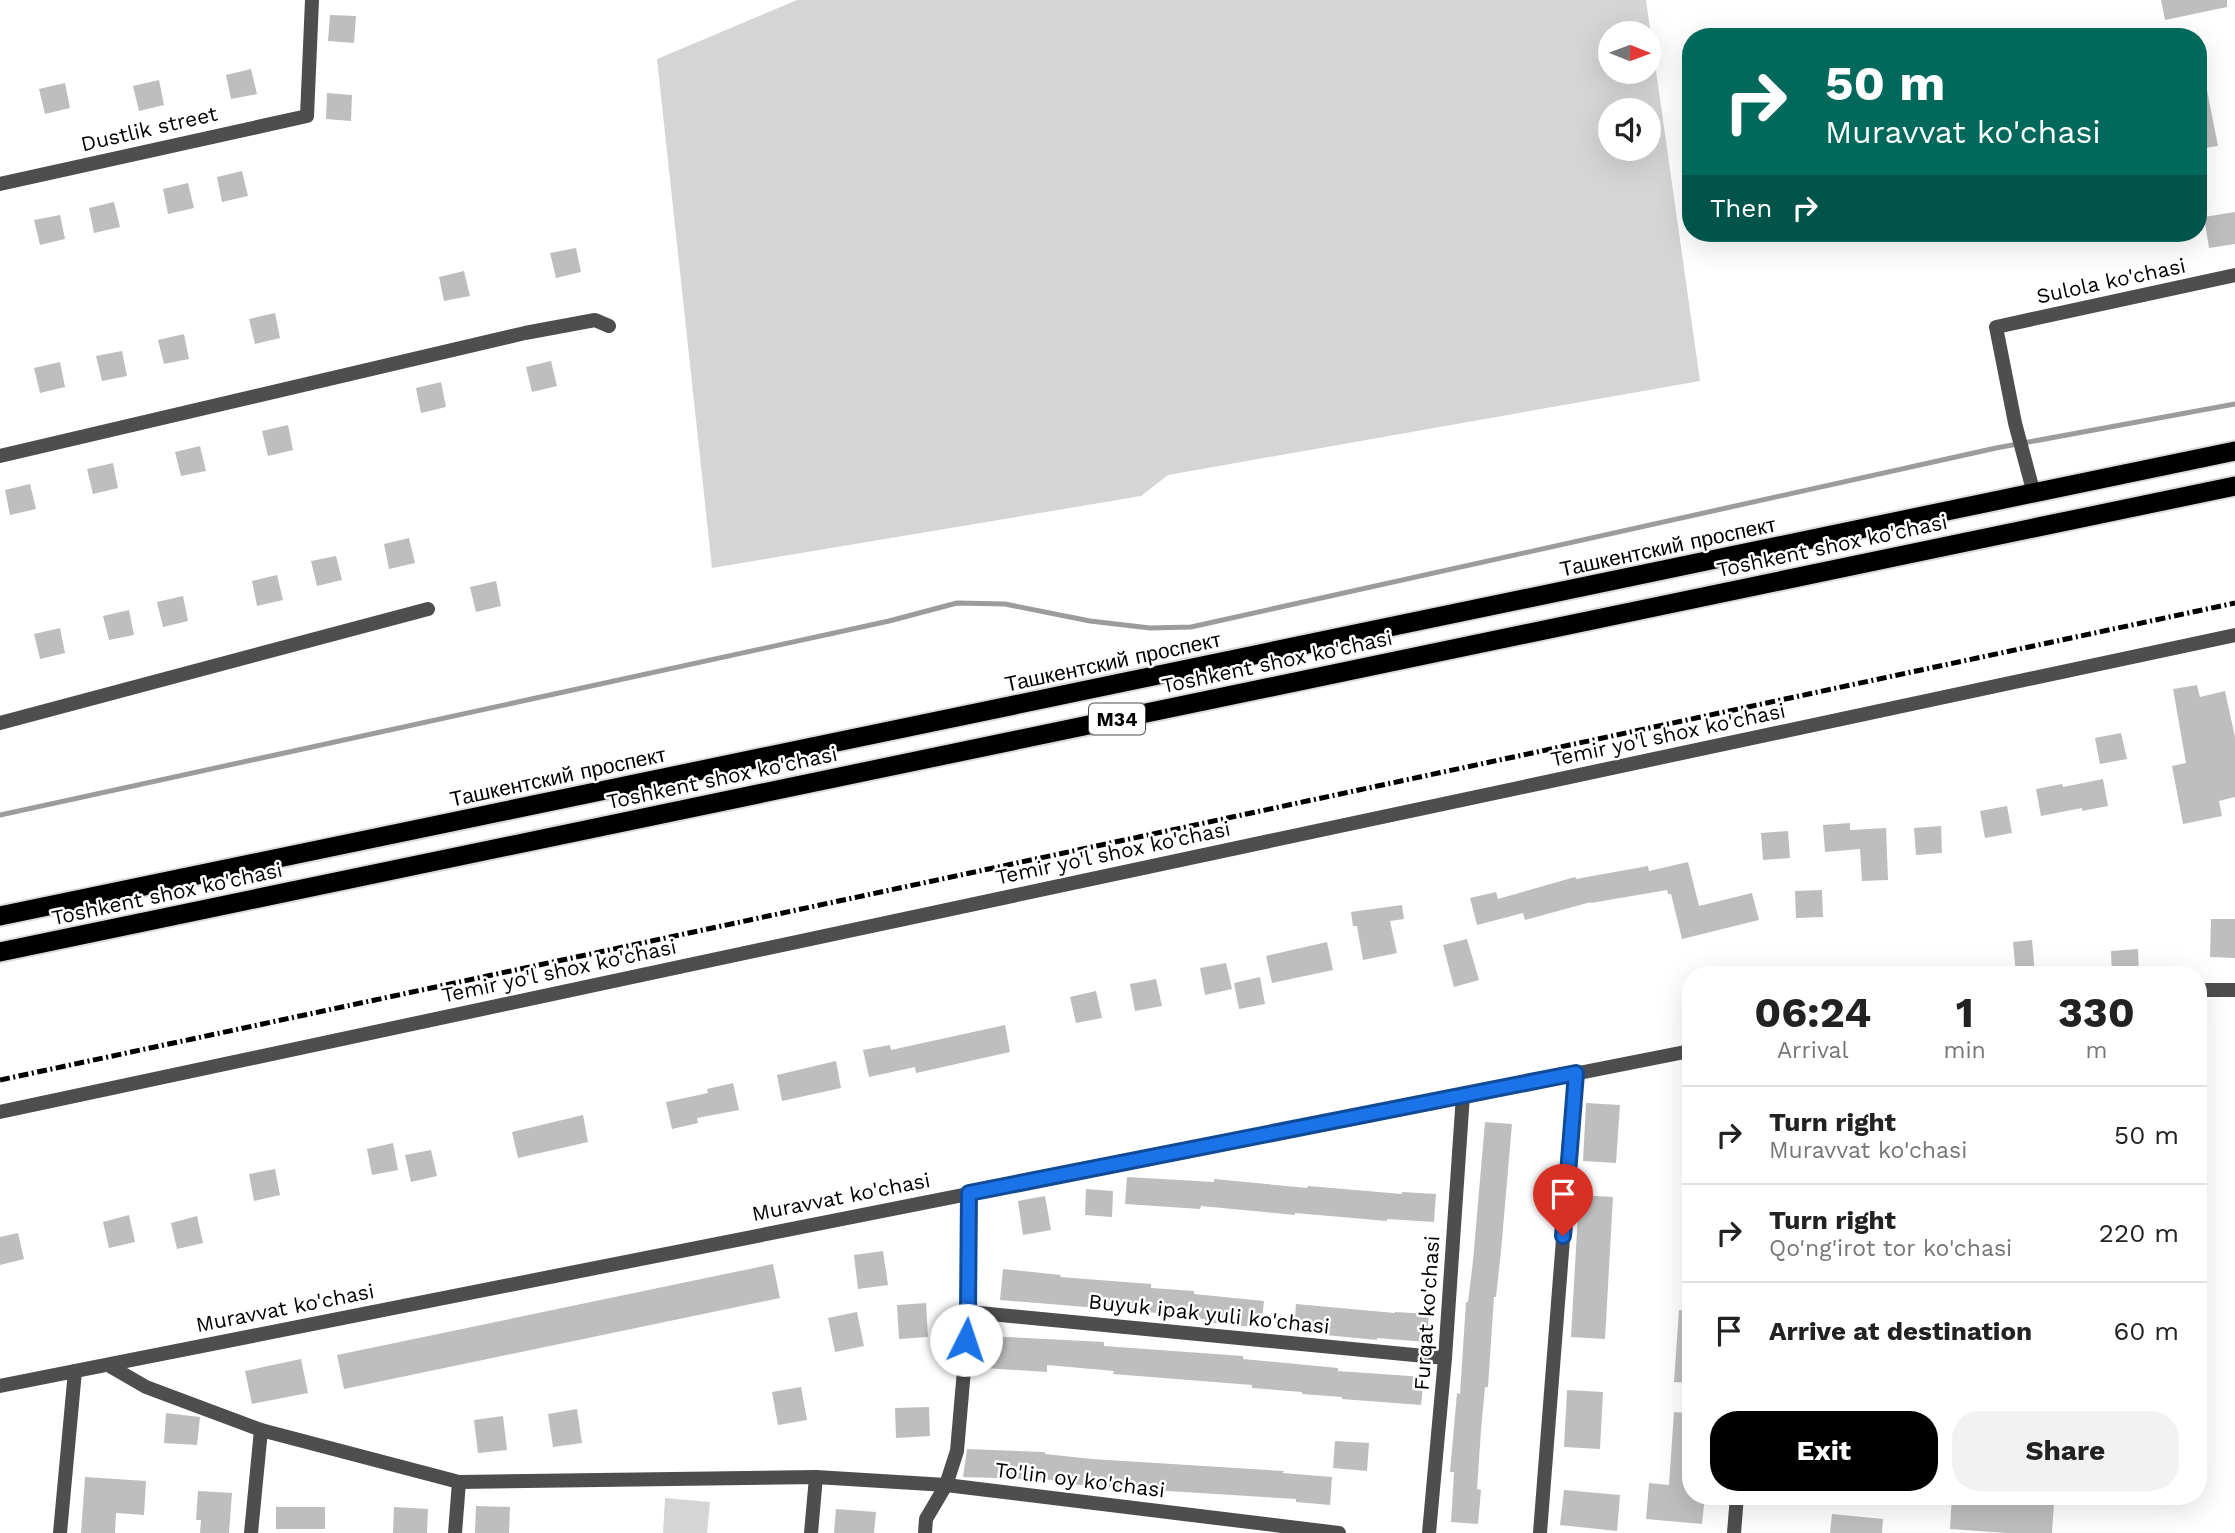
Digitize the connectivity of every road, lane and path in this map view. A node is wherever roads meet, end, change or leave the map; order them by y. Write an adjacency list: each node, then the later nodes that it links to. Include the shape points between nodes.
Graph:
1 (312, 0): 2 (street, Dustlik street, via 307,116)
2 (0, 184)
3 (2235, 275): 8 (street, Sulola ko'chasi, via 1996,327)
4 (610, 326): 6 (street, via 594,320 526,333)
5 (2235, 452): 8 (highway, Ташкентский проспект / M34)
6 (0, 456)
7 (2235, 486): 13 (highway, Toshkent shox ko'chasi / M34)
8 (2034, 494): 12 (highway, Ташкентский проспект / M34)
9 (428, 610): 11 (street)
10 (2235, 635): 19 (street, Temir yo'l shox ko'chasi)
11 (0, 723)
12 (0, 916)
13 (0, 952)
14 (2207, 990): 15 (street)
15 (2235, 990)
16 (1682, 1053): 17 (street, Muravvat ko'chasi)
17 (1576, 1073): 18 (street, Muravvat ko'chasi); 38 (street)
18 (1463, 1095): 20 (street, Muravvat ko'chasi); 22 (street, Furqat ko'chasi)
19 (0, 1112)
20 (969, 1193): 21 (street); 23 (street, Muravvat ko'chasi)
21 (968, 1312): 22 (street, Buyuk ipak yuli ko'chasi); 29 (street, via 957,1451)
22 (1445, 1358): 37 (street, Furqat ko'chasi)
23 (108, 1365): 24 (street, Muravvat ko'chasi); 26 (street, To'lin oy ko'chasi, via 146,1387)
24 (75, 1371): 25 (street, Muravvat ko'chasi); 31 (street)
25 (0, 1386)
26 (261, 1430): 28 (street, To'lin oy ko'chasi); 32 (street)
27 (816, 1477): 28 (street, To'lin oy ko'chasi); 29 (street, To'lin oy ko'chasi); 34 (street)
28 (459, 1482): 33 (street)
29 (946, 1485): 35 (street, via 926,1520); 36 (street, To'lin oy ko'chasi)
30 (1737, 1505): 39 (street)
31 (60, 1533)
32 (251, 1533)
33 (455, 1533)
34 (811, 1533)
35 (925, 1533)
36 (1339, 1533)
37 (1429, 1533)
38 (1540, 1533)
39 (1734, 1533)

